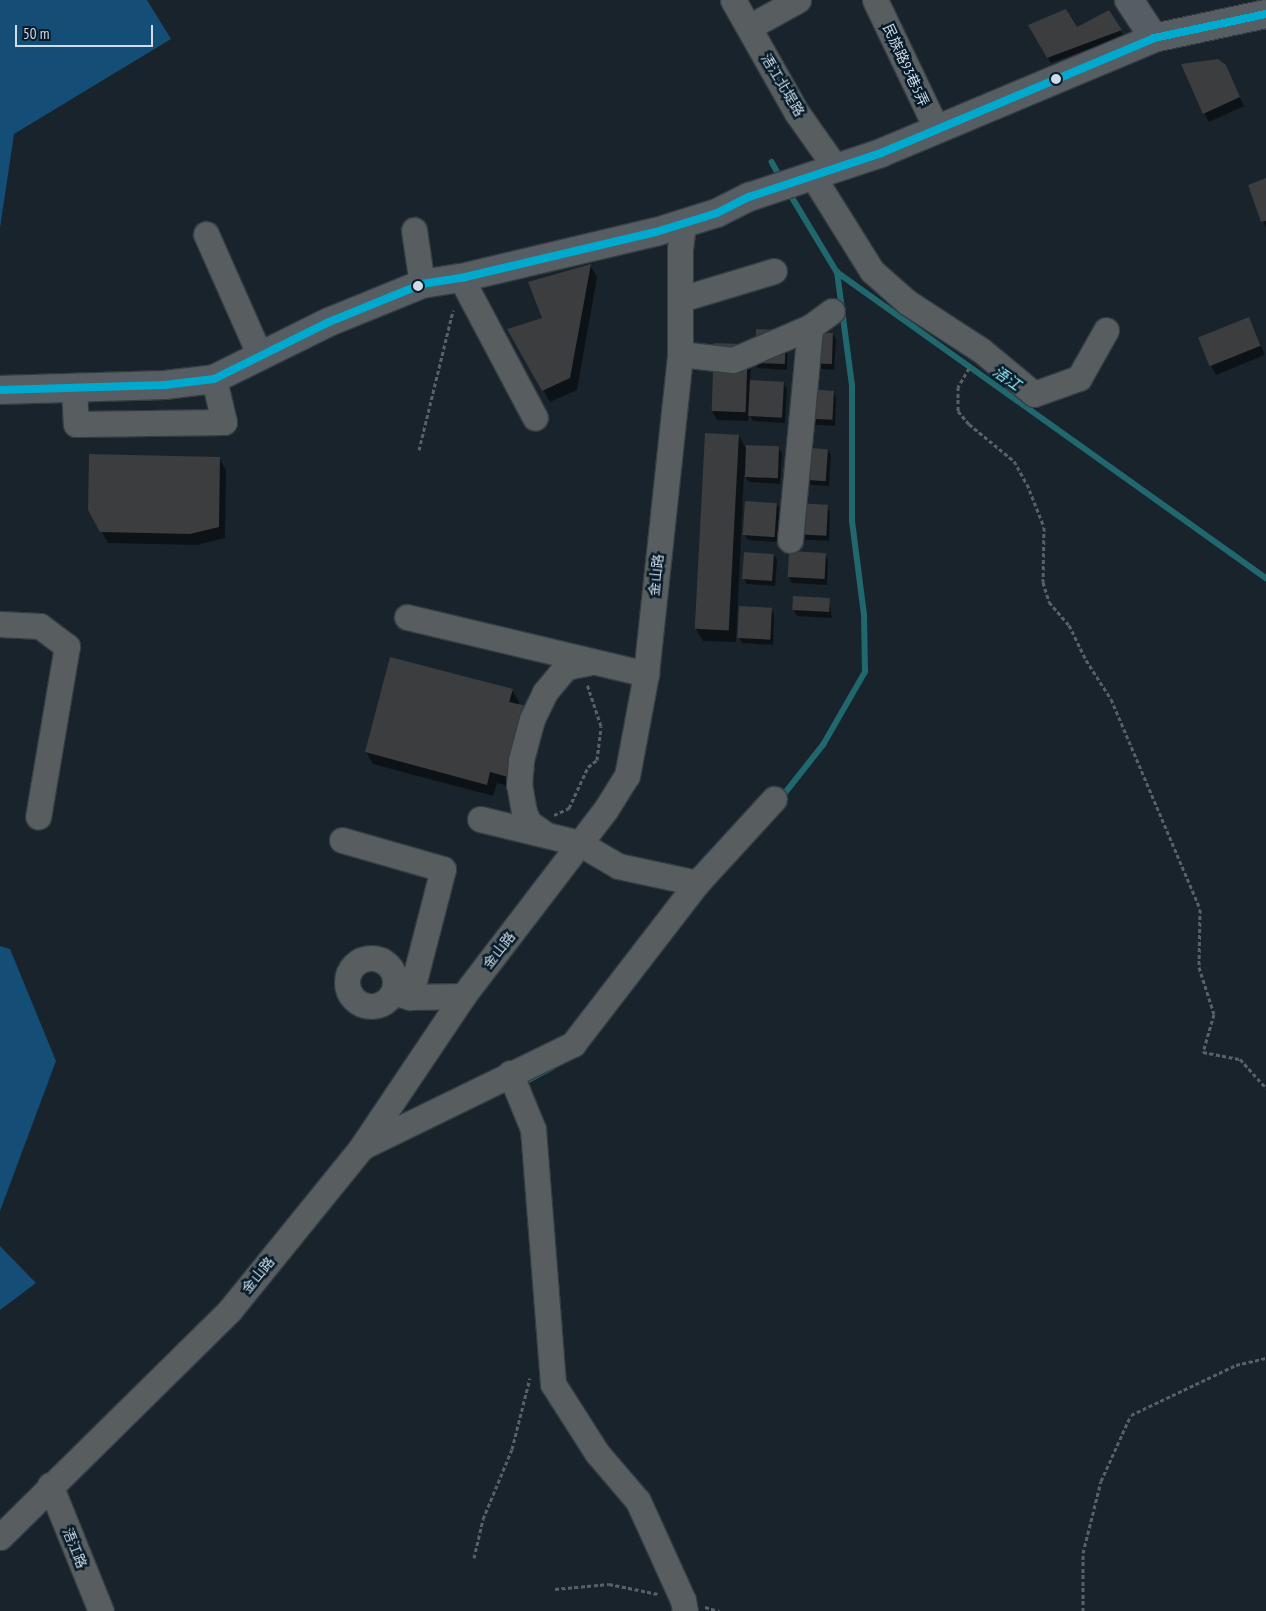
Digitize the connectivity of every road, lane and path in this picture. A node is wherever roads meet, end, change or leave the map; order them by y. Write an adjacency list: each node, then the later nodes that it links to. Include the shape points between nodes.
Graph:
1 (733, 0): 6 (street, 浯江北堤路)
2 (798, 0): 6 (street)
3 (875, 0): 8 (street, 民族路93巷5弄)
4 (1129, 0): 7 (main road)
5 (1266, 14): 7 (main road)
6 (749, 27): 9 (street, 浯江北堤路, via 797,113)
7 (1154, 38): 8 (main road)
8 (937, 130): 9 (main road)
9 (824, 172): 10 (main road); 19 (street, 浯江北堤路, via 872,271 907,302 980,350 1034,394 1079,378)
10 (683, 223): 14 (main road); 16 (street, 金山路)
11 (414, 230): 15 (street)
12 (206, 234): 21 (street)
13 (774, 271): 16 (street)
14 (461, 278): 15 (main road); 26 (street); 27 (path)
15 (422, 284): 21 (main road, via 329,322)
16 (681, 299): 20 (street, 金山路)
17 (832, 311): 18 (street)
18 (810, 327): 20 (street, via 733,360); 28 (street)
19 (1106, 330)
20 (680, 354): 32 (street, 金山路)
21 (260, 356): 23 (main road)
22 (964, 378): 42 (path, via 958,387 958,410 969,424 1014,461 1027,484 1044,527 1043,582 1049,602 1069,625 1111,699 1200,909 1200,967 1214,1014 1203,1052 1240,1058)
23 (214, 379): 24 (main road, via 165,385); 24 (street, via 224,422 76,424)
24 (74, 388): 25 (main road)
25 (0, 390)
26 (535, 418)
27 (419, 450)
28 (790, 540)
29 (407, 617): 31 (street)
30 (0, 624): 34 (street, via 40,626 68,646)
31 (589, 662): 32 (street); 36 (path, via 590,700 601,726 597,760 588,767 569,808 547,821); 36 (street, via 566,667 545,692 532,719 521,760 519,785 524,812 529,823)
32 (646, 674): 38 (street, 金山路, via 627,776)
33 (774, 799): 39 (street)
34 (38, 817)
35 (480, 819): 36 (street)
36 (545, 834): 38 (street)
37 (342, 840): 40 (street, via 443,869 402,995)
38 (579, 844): 39 (street, via 618,866); 40 (street, 金山路)
39 (697, 883): 41 (street, via 573,1044)
40 (463, 996): 43 (street, 金山路)
41 (510, 1073): 43 (street); 50 (street, via 533,1129 553,1384 598,1453 638,1501)
42 (1266, 1088)
43 (361, 1148): 46 (street, 金山路, via 230,1310)
44 (1266, 1358): 53 (path, via 1236,1365 1131,1414 1101,1481 1083,1553)
45 (531, 1376): 48 (path, via 512,1448 483,1518)
46 (50, 1484): 47 (street, 金山路); 51 (street, 浯江路)
47 (0, 1537)
48 (474, 1558)
49 (555, 1589): 50 (path, via 609,1584)
50 (684, 1605): 52 (path)
51 (101, 1611)
52 (719, 1611)
53 (1082, 1611)

